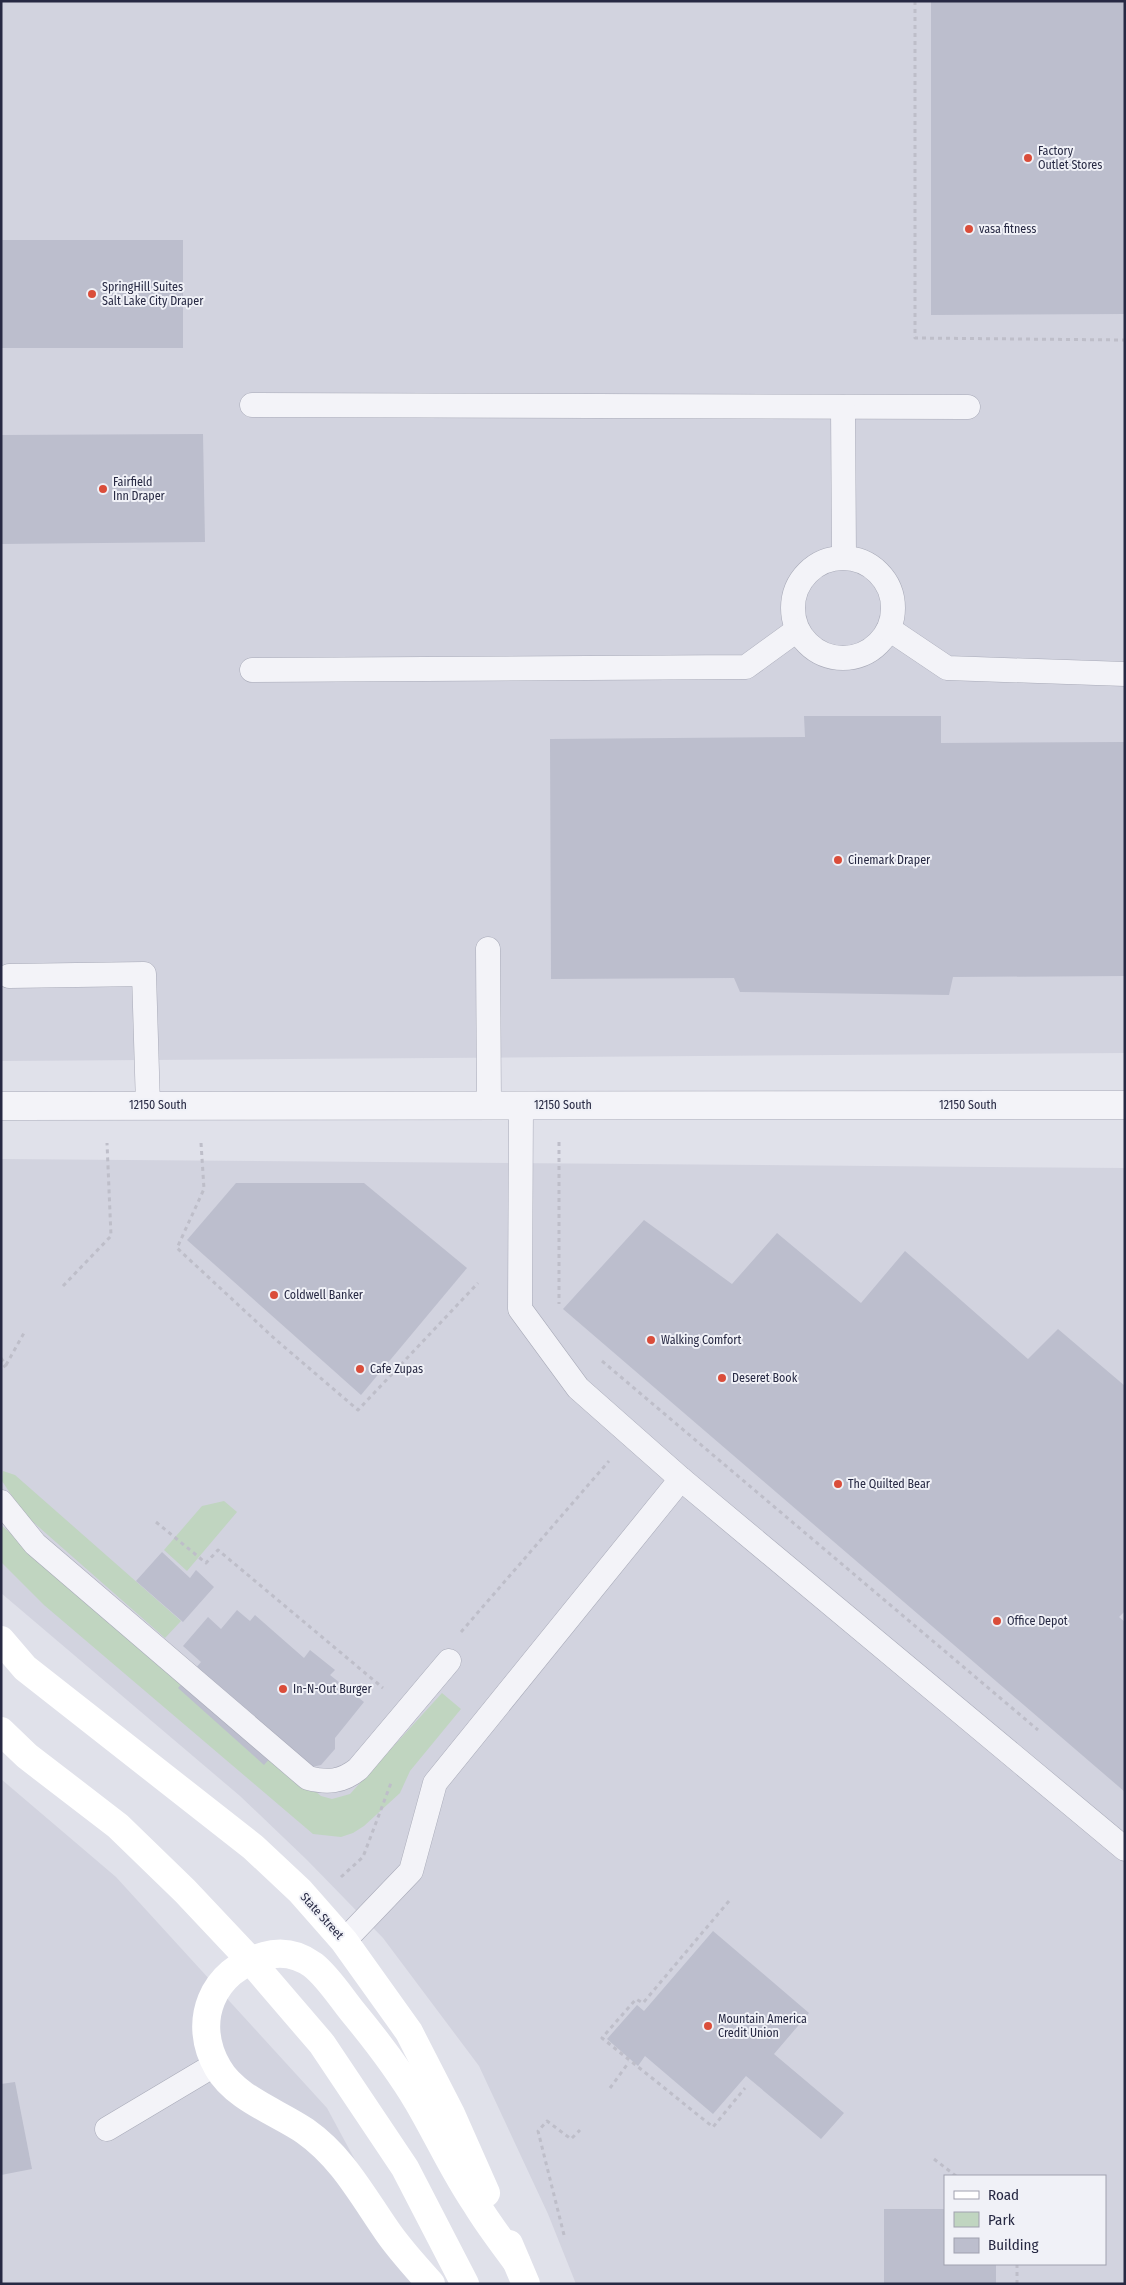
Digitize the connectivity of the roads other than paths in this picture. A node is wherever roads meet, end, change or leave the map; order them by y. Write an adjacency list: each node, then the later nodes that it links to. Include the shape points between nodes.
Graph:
1 (252, 405): 2 (lane)
2 (843, 407): 3 (lane); 4 (lane)
3 (968, 407)
4 (844, 558): 5 (lane, via 861,561 887,582 893,597 894,613); 6 (lane, via 827,560 800,580 792,613)
5 (889, 629): 6 (lane, via 868,653 836,659 807,644); 8 (lane, via 948,668)
6 (797, 630): 7 (lane, via 746,667)
7 (252, 670)
8 (1125, 674)
9 (488, 949): 11 (lane)
10 (9, 976): 12 (lane, via 144,974)
11 (489, 1104): 12 (street, 12150 South); 13 (street, 12150 South)
12 (148, 1105): 15 (street, 12150 South)
13 (521, 1105): 14 (street, 12150 South); 16 (lane, via 520,1309 578,1388)
14 (1125, 1105)
15 (1, 1106)
16 (681, 1479): 21 (lane); 22 (lane, via 435,1783 411,1871)
17 (1, 1502): 19 (lane, via 35,1544 308,1778 330,1782 358,1770)
18 (1, 1640): 22 (main road, State Street, via 25,1668 253,1847 300,1891)
19 (449, 1661)
20 (1, 1731): 23 (main road, via 27,1756 118,1826)
21 (1125, 1849)
22 (344, 1941): 26 (main road, State Street, via 409,2032 451,2114)
23 (250, 1960): 24 (main road, via 223,1979 210,2003 207,2038); 26 (main road, via 286,1953 301,1958 314,1966 338,1993 396,2068 475,2204); 28 (main road, via 322,2044 366,2106 405,2168)
24 (216, 2064): 25 (lane); 27 (main road, via 230,2084 305,2131 327,2149)
25 (107, 2129)
26 (521, 2272)
27 (431, 2284)
28 (465, 2284)

